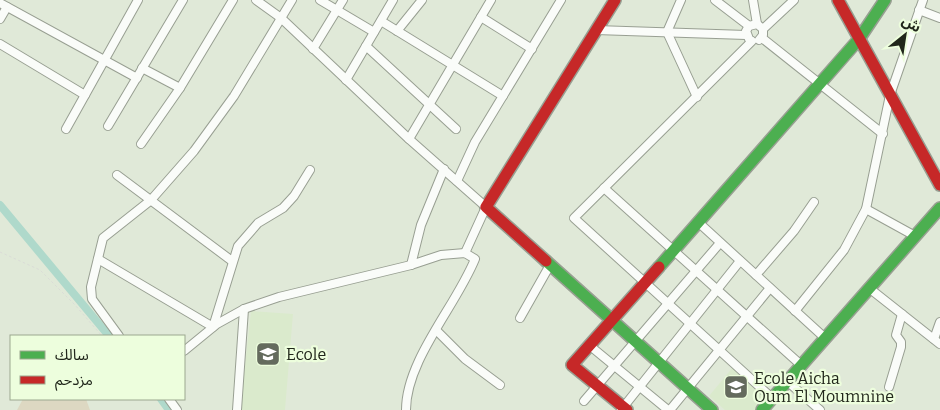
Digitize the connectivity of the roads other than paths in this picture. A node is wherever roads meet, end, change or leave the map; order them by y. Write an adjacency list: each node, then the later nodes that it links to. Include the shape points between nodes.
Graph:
1 (138, 0): 40 (street)
2 (183, 0): 42 (street)
3 (256, 0): 24 (street)
4 (292, 0): 24 (street)
5 (320, 0): 21 (street)
6 (343, 0): 21 (street)
7 (394, 0): 27 (street)
8 (422, 0): 30 (street)
9 (491, 0): 23 (street)
10 (561, 0): 39 (street)
11 (614, 0): 29 (street)
12 (681, 0): 32 (street)
13 (716, 0): 28 (street)
14 (753, 0): 28 (street)
15 (794, 0): 28 (street)
16 (838, 0): 34 (street)
17 (885, 0): 34 (street)
18 (923, 0): 22 (street)
19 (230, 1): 46 (street)
20 (3, 5): 26 (street); 40 (street)
21 (337, 10): 31 (street); 38 (street)
22 (920, 10): 25 (street); 48 (street)
23 (481, 17): 39 (street); 41 (street)
24 (281, 18): 38 (street); 64 (street, via 234,96 194,151)
25 (940, 18)
26 (0, 19)
27 (381, 21): 30 (street); 31 (street)
28 (758, 29): 33 (street); 35 (street, via 757,41); 45 (street)
29 (596, 30): 32 (street); 66 (street)
30 (397, 31): 41 (street)
31 (374, 32): 37 (street)
32 (667, 32): 33 (street); 50 (street)
33 (746, 35): 35 (street)
34 (859, 39): 45 (street); 48 (street)
35 (752, 41): 50 (street)
36 (0, 44): 47 (street)
37 (366, 46): 44 (street); 51 (street)
38 (313, 49): 44 (street)
39 (532, 49): 49 (street)
40 (104, 60): 43 (street); 47 (street)
41 (453, 65): 49 (street); 51 (street)
42 (142, 68): 43 (street); 46 (street)
43 (137, 78): 52 (street)
44 (346, 80): 56 (street)
45 (820, 84): 55 (street); 69 (street)
46 (180, 88): 57 (street)
47 (85, 95): 53 (street)
48 (890, 95): 55 (street); 62 (street)
49 (503, 96): 61 (street)
50 (697, 97): 63 (street)
51 (430, 104): 54 (street); 56 (street)
52 (108, 126)
53 (66, 129)
54 (456, 129)
55 (883, 134): 68 (street)
56 (409, 139): 59 (street)
57 (141, 144)
58 (310, 170): 75 (street, via 283,208 270,214 246,236)
59 (444, 170): 61 (street); 78 (street, via 421,225)
60 (117, 175): 64 (street)
61 (457, 181): 66 (street)
62 (940, 185)
63 (604, 188): 72 (street); 81 (street, via 574,218)
64 (151, 200): 74 (street, via 103,238); 75 (street)
65 (814, 202): 80 (street, via 794,232)
66 (486, 207): 73 (street); 77 (street)
67 (940, 208): 70 (street)
68 (866, 209): 70 (street); 87 (street, via 840,256)
69 (698, 222): 71 (street); 72 (street)
70 (915, 236): 83 (street)
71 (720, 243): 76 (street); 79 (street)
72 (673, 250): 79 (street); 81 (street)
73 (465, 254): 78 (street, via 441,255); 95 (street, via 475,259 468,278)
74 (98, 259): 94 (street); 96 (street, via 91,287 92,299)
75 (232, 261): 94 (street)
76 (740, 261): 80 (street); 84 (street)
77 (550, 264): 90 (street); 91 (street)
78 (410, 265): 86 (street)
79 (696, 271): 84 (street); 85 (street)
80 (756, 275): 82 (street)
81 (645, 282): 85 (street); 91 (street)
82 (770, 288): 87 (street); 89 (street)
83 (869, 288): 88 (street); 97 (street)
84 (718, 290): 89 (street); 93 (street)
85 (669, 303): 93 (street); 98 (street)
86 (244, 309): 94 (street); 115 (street)
87 (795, 311): 97 (street)
88 (902, 314): 99 (street); 110 (street, via 896,335 901,347)
89 (746, 316): 101 (street); 104 (street)
90 (520, 318)
91 (612, 320): 98 (street); 100 (street)
92 (940, 322): 99 (street)
93 (691, 324): 101 (street); 103 (street)
94 (213, 328): 102 (street)
95 (437, 331): 107 (street, via 465,360); 116 (street, via 418,362 408,389)
96 (118, 335)
97 (825, 338): 104 (street)
98 (636, 342): 103 (street); 105 (street)
99 (937, 342)
100 (589, 345): 105 (street); 108 (street, via 572,365)
101 (718, 349): 111 (street); 112 (street)
102 (185, 350)
103 (659, 363): 109 (street); 111 (street)
104 (801, 365): 106 (street)
105 (615, 366): 108 (street); 109 (street)
106 (787, 381): 112 (street); 120 (street)
107 (500, 385)
108 (598, 386): 113 (street); 114 (street)
109 (640, 387): 114 (street); 117 (street)
110 (889, 387)
111 (687, 388): 117 (street); 118 (street)
112 (772, 398): 119 (street)
113 (584, 402)
114 (624, 409)
115 (237, 410)
116 (406, 410)
117 (669, 410)
118 (712, 410)
119 (762, 410)
120 (820, 410)

